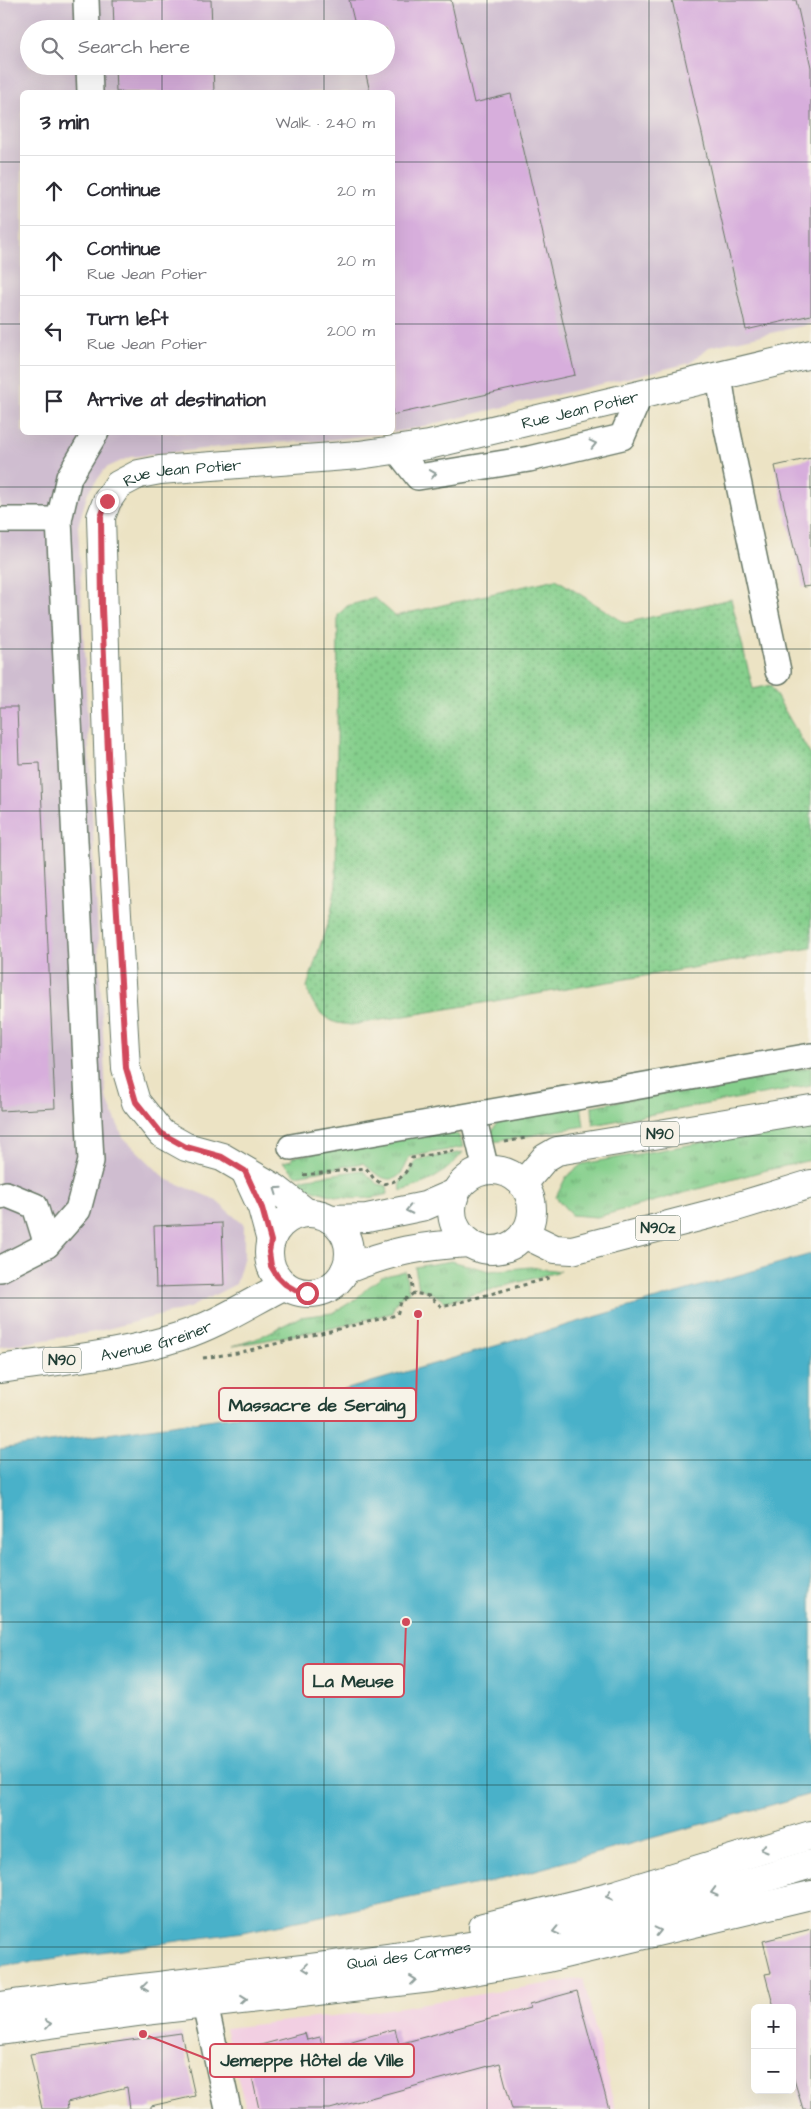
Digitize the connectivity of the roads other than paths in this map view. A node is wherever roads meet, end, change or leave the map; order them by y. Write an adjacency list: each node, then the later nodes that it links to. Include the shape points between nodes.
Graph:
1 (86, 0): 2 (street)
2 (87, 20)
3 (89, 75): 4 (street)
4 (90, 90)
5 (811, 354): 6 (main road, Rue Jean Potier)
6 (719, 376): 7 (main road, Rue Jean Potier); 12 (street)
7 (640, 395): 9 (main road, Rue Jean Potier); 9 (street, one-way to 7, via 418,477 529,459 622,437)
8 (94, 435): 11 (street, via 69,477)
9 (397, 450): 18 (main road, Rue Jean Potier, via 138,474 118,485 101,517 109,777 126,1068 136,1102 161,1133 186,1147 222,1157)
10 (0, 520): 11 (street)
11 (59, 520): 26 (street, via 91,1161 78,1210)
12 (778, 672)
13 (811, 1056): 15 (street)
14 (811, 1109): 19 (main road, N90, via 557,1151 541,1162)
15 (473, 1116): 16 (street); 17 (street)
16 (291, 1147)
17 (483, 1158): 19 (main road); 21 (main road)
18 (245, 1171): 23 (main road, Rue Jean Potier, one-way to 18); 27 (main road, via 262,1208)
19 (523, 1184): 24 (main road, via 530,1196 532,1210)
20 (805, 1189): 24 (main road, N90z, via 572,1250 555,1249)
21 (455, 1193): 23 (main road, one-way to 23, via 425,1206 367,1218); 25 (main road, via 451,1207 453,1221)
22 (0, 1196): 26 (street, via 6,1194 35,1206)
23 (319, 1216): 27 (main road, via 295,1215 276,1230); 29 (main road, via 346,1236 349,1259)
24 (524, 1234): 25 (main road, via 515,1243 492,1250 480,1249)
25 (469, 1243): 29 (main road, via 406,1249)
26 (47, 1245): 28 (street)
27 (276, 1264): 29 (main road, via 295,1290 307,1293 330,1288); 30 (main road, Avenue Greiner / N90, via 222,1318 182,1335)
28 (0, 1269)
29 (345, 1270)
30 (0, 1369)
31 (811, 1835): 36 (main road, one-way to 36, via 617,1894 395,1945)
32 (811, 1864): 36 (main road, Quai des Carmes, one-way to 36, via 628,1915 542,1934)
33 (811, 1895): 35 (main road, Quai des Carmes)
34 (811, 1906): 35 (main road)
35 (734, 1913): 37 (main road, Quai des Carmes, one-way to 35, via 441,1976 548,1958)
36 (354, 1962): 38 (main road, Quai des Carmes, one-way to 38)
37 (205, 2004): 39 (main road, Quai des Carmes, one-way to 37); 40 (street)
38 (0, 2006)
39 (0, 2031)
40 (228, 2109)

